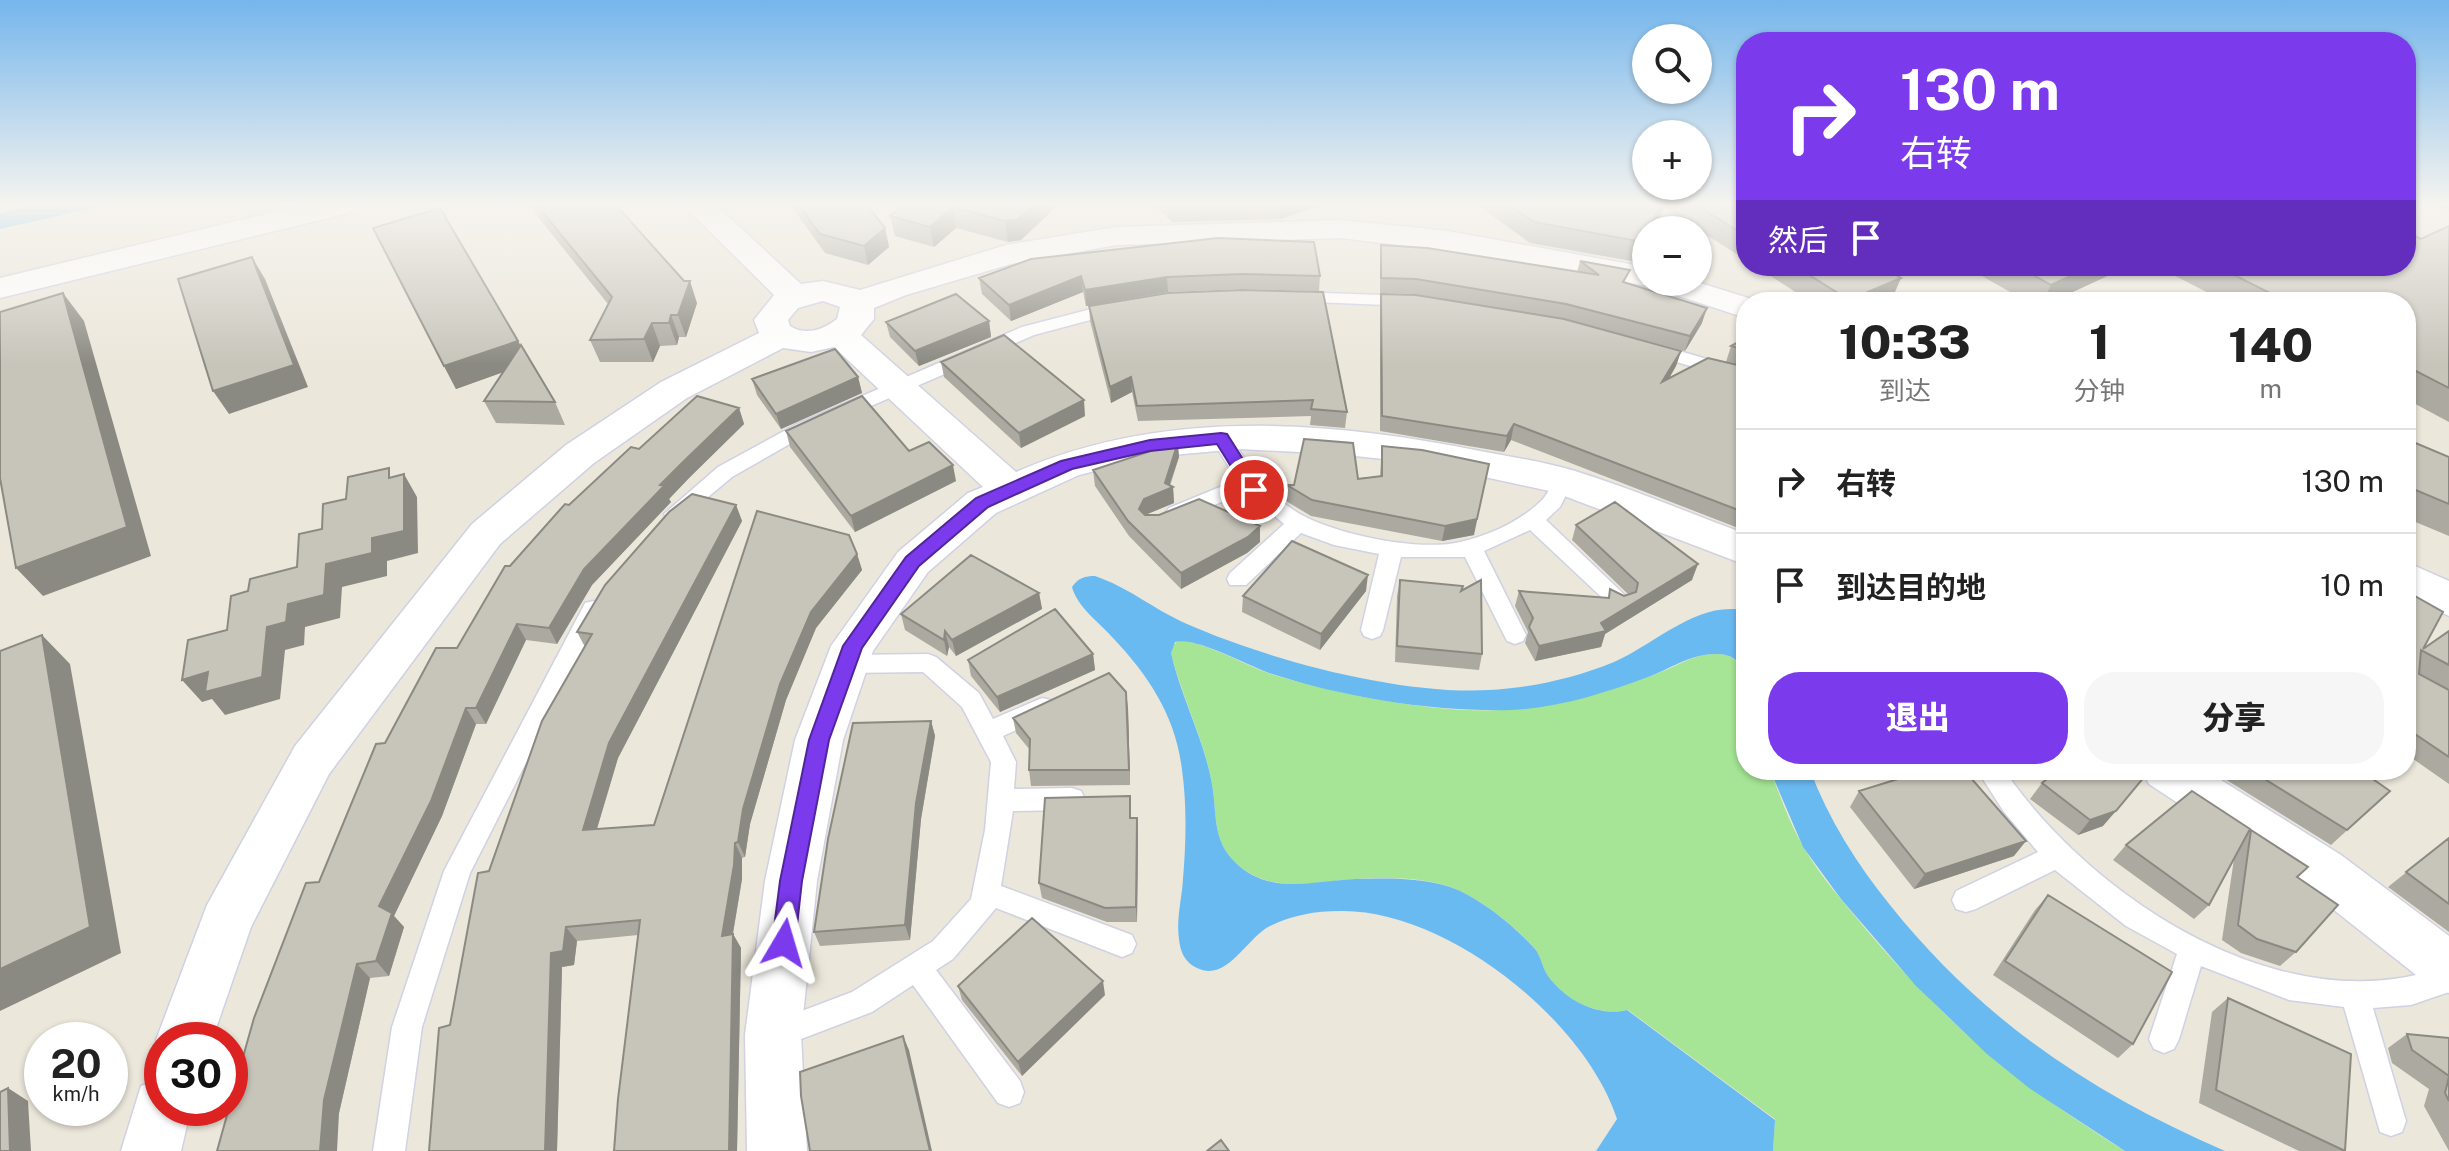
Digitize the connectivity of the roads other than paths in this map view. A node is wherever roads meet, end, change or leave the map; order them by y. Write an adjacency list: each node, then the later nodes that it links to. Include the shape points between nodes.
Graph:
1 (52, 258): 6 (main road)
2 (125, 258): 8 (main road)
3 (741, 258): 14 (street)
4 (997, 258): 15 (street, via 894,288)
5 (1540, 258): 7 (street)
6 (0, 270)
7 (1632, 274)
8 (0, 288)
9 (1707, 296): 13 (street)
10 (1270, 297): 11 (lane)
11 (1427, 303)
12 (1140, 304): 18 (lane, via 1028,331)
13 (1736, 305)
14 (788, 316): 15 (street, via 802,342); 15 (street, via 810,292 838,292); 55 (street, via 580,454 486,534 312,760 226,922)
15 (848, 319): 18 (street)
16 (1638, 346): 17 (lane)
17 (1736, 373)
18 (900, 386): 22 (street); 26 (lane, via 802,429 725,472)
19 (1221, 438): 20 (street, via 1420,451); 21 (lane); 22 (street, via 1150,445 1067,465)
20 (1563, 481): 23 (lane, via 1550,506); 28 (street)
21 (1249, 483): 24 (lane); 25 (lane)
22 (1011, 490): 38 (street, via 982,503 913,562 853,646)
23 (1531, 518): 27 (lane); 34 (lane)
24 (1153, 523)
25 (1298, 523): 29 (lane, via 1348,540); 30 (lane)
26 (657, 531)
27 (1471, 546): 29 (lane); 36 (lane)
28 (1736, 546)
29 (1392, 547): 35 (lane)
30 (1238, 579)
31 (2416, 582): 33 (street)
32 (602, 593): 62 (lane, via 457,871 407,1027)
33 (2449, 600)
34 (1620, 601)
35 (1372, 630)
36 (1515, 635)
37 (970, 663): 39 (lane)
38 (847, 664): 39 (lane, via 928,663); 56 (street, via 819,740 791,881)
39 (945, 677): 41 (lane, via 971,700)
40 (1060, 699): 41 (lane)
41 (988, 732): 45 (lane, via 1004,762)
42 (1996, 780): 46 (lane)
43 (2182, 780): 52 (street, via 2323,871)
44 (1096, 799): 45 (lane)
45 (1001, 800): 47 (lane)
46 (2057, 856): 48 (lane); 50 (lane, via 2129,913)
47 (986, 892): 49 (lane); 51 (lane, via 984,904 943,950)
48 (1966, 900)
49 (1122, 944)
50 (2193, 948): 54 (lane, via 2295,988); 57 (lane)
51 (917, 967): 56 (lane, via 862,1002); 58 (lane)
52 (2449, 968)
53 (2449, 978): 54 (lane, via 2430,989)
54 (2355, 994): 59 (lane)
55 (190, 1022)
56 (773, 1035): 63 (street)
57 (2164, 1039)
58 (1009, 1092)
59 (2391, 1121)
60 (157, 1126): 61 (street)
61 (151, 1151)
62 (389, 1151)
63 (777, 1151)

